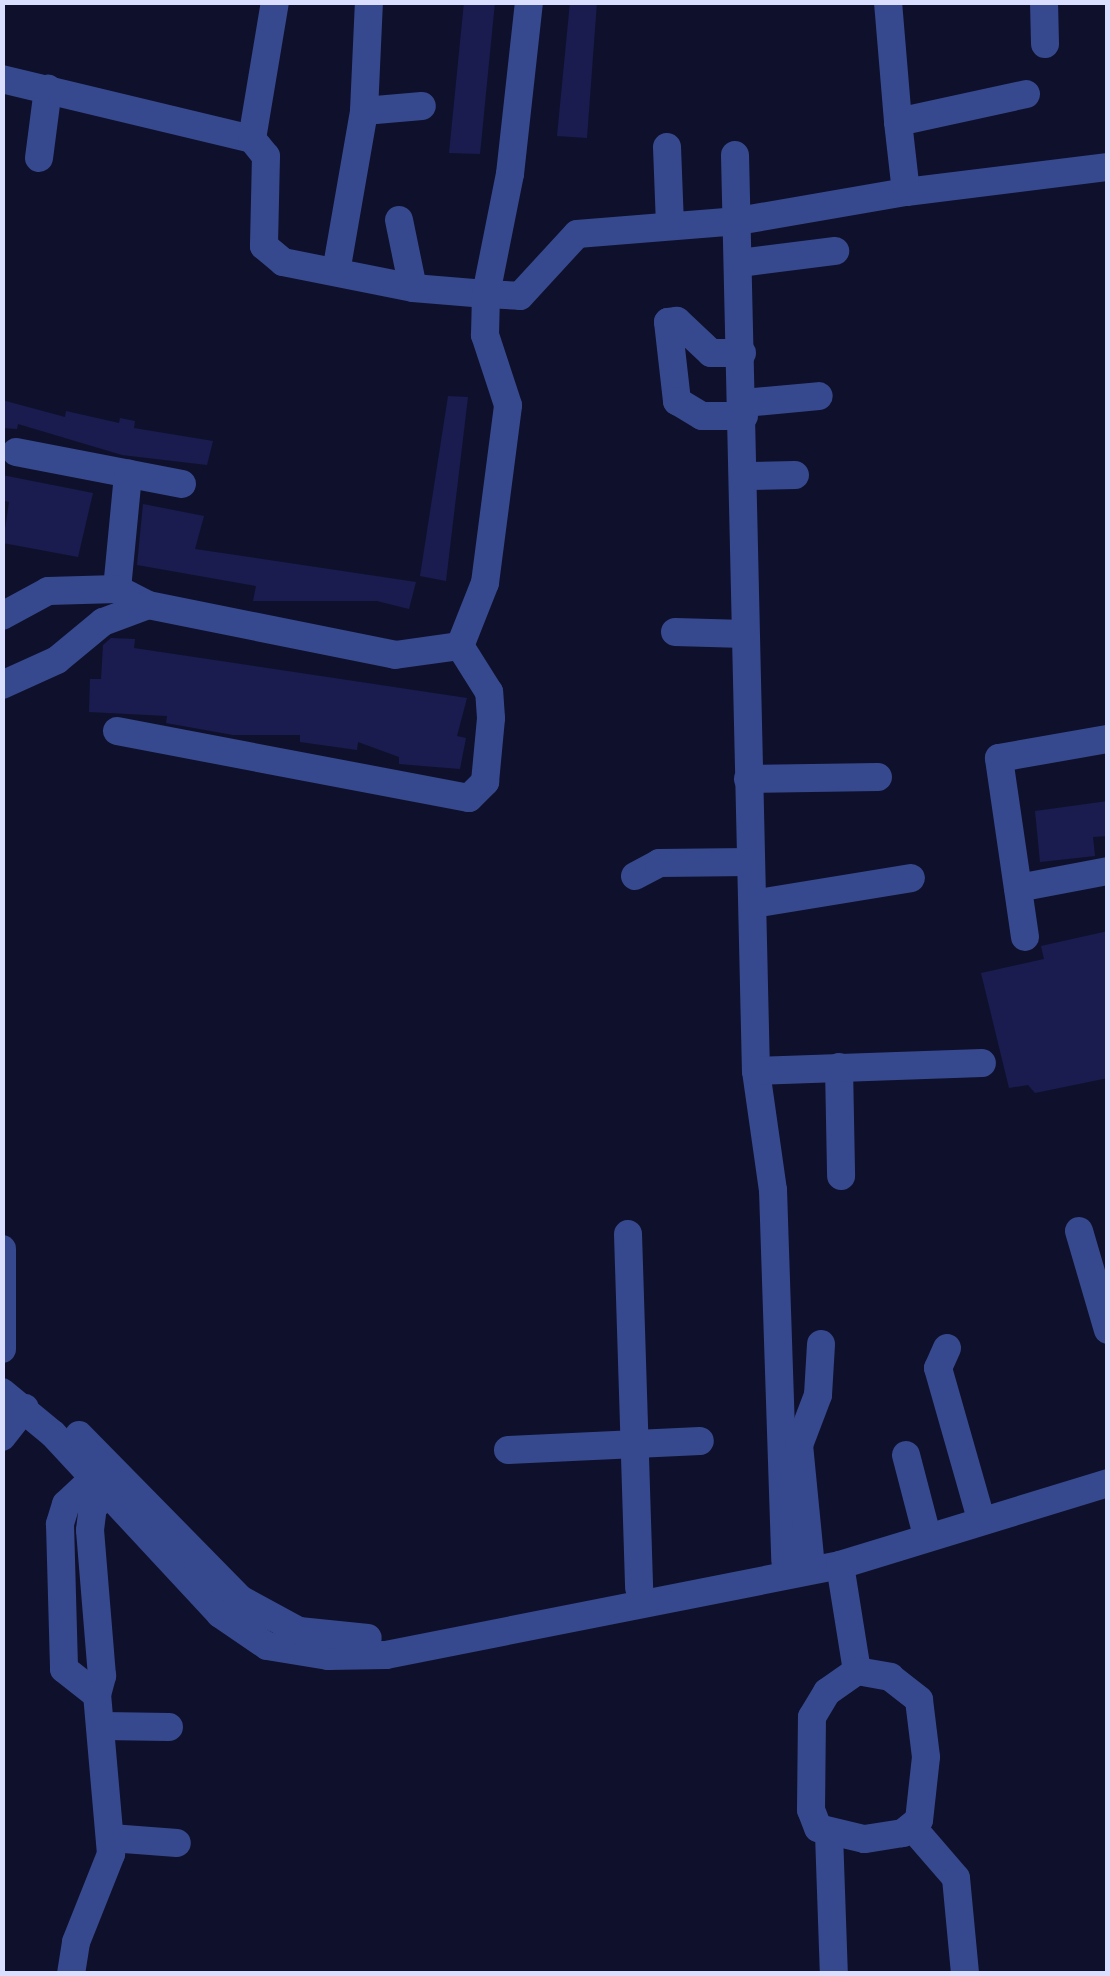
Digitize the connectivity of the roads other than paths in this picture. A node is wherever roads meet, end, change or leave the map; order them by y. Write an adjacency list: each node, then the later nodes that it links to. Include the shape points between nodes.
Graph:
1 (274, 2): 13 (street)
2 (370, 2): 11 (street)
3 (530, 2): 26 (street, via 510,174)
4 (888, 2): 12 (street)
5 (1044, 2): 6 (street)
6 (1045, 44)
7 (2, 79): 8 (street)
8 (48, 89): 13 (street); 16 (street)
9 (1026, 94): 12 (street)
10 (422, 106): 11 (street)
11 (364, 111): 24 (street)
12 (898, 122): 18 (street)
13 (252, 138): 24 (street, via 266,156 264,246 283,262)
14 (667, 147): 21 (street)
15 (736, 155): 20 (street)
16 (40, 158)
17 (1108, 167): 18 (street)
18 (906, 192): 20 (street)
19 (399, 220): 25 (street, via 407,231 406,271)
20 (738, 221): 21 (street); 23 (street)
21 (670, 226): 26 (street, via 577,234 520,296)
22 (834, 252): 23 (street)
23 (740, 263): 27 (street)
24 (336, 272): 25 (street)
25 (414, 288): 26 (street)
26 (486, 294): 40 (street, via 484,335 508,405 485,583)
27 (742, 354): 29 (street); 29 (street, via 712,352 677,321 668,322 677,401 702,416)
28 (819, 396): 29 (street)
29 (744, 410): 33 (street)
30 (16, 452): 31 (street)
31 (128, 474): 34 (street); 35 (street)
32 (795, 475): 33 (street)
33 (748, 476): 39 (street)
34 (182, 484)
35 (117, 590): 36 (street); 37 (street, via 48,591)
36 (148, 605): 40 (street, via 395,655); 41 (street, via 103,622 57,660)
37 (2, 616)
38 (675, 632): 39 (street)
39 (745, 634): 45 (street)
40 (460, 646): 42 (street, via 490,692 485,782 470,798)
41 (2, 685)
42 (117, 731)
43 (1108, 740): 50 (street, via 1000,758)
44 (878, 777): 45 (street)
45 (748, 778): 46 (street)
46 (750, 862): 48 (street, via 659,863); 51 (street)
47 (1108, 872): 50 (street)
48 (635, 876)
49 (911, 878): 51 (street)
50 (1018, 888): 52 (street)
51 (753, 904): 55 (street)
52 (1025, 937)
53 (982, 1063): 54 (street)
54 (838, 1067): 55 (street); 56 (street)
55 (756, 1071): 79 (street, via 773,1190)
56 (841, 1176)
57 (1079, 1231): 60 (street)
58 (628, 1234): 69 (street)
59 (2, 1249): 64 (street)
60 (1100, 1267): 61 (street)
61 (1108, 1330)
62 (821, 1344): 79 (street, via 818,1394 800,1445)
63 (947, 1348): 75 (street, via 938,1368)
64 (2, 1349)
65 (2, 1368): 81 (street, via 45,1401 240,1599 299,1631 375,1638)
66 (14, 1400): 67 (street); 74 (street)
67 (2, 1437)
68 (700, 1441): 69 (street)
69 (634, 1445): 70 (street); 81 (street)
70 (508, 1450)
71 (906, 1455): 76 (street)
72 (1108, 1468): 75 (street)
73 (1108, 1483): 80 (street)
74 (101, 1486): 77 (street); 78 (street, via 66,1504); 80 (street, via 220,1614 267,1646 328,1656 386,1655)
75 (980, 1512): 76 (street)
76 (925, 1528): 79 (street)
77 (92, 1541): 78 (street); 83 (street, via 102,1676)
78 (61, 1542): 83 (street, via 64,1669)
79 (798, 1559): 81 (street)
80 (840, 1565): 82 (street)
81 (639, 1588)
82 (857, 1670): 86 (street, via 890,1678 919,1700 926,1785); 87 (street, via 826,1692 812,1717 811,1810 818,1828)
83 (97, 1695): 84 (street)
84 (103, 1726): 85 (street); 88 (street)
85 (169, 1727)
86 (912, 1828): 87 (street, via 864,1839); 92 (street, via 956,1878)
87 (829, 1834): 91 (street)
88 (111, 1838): 89 (street); 90 (street)
89 (177, 1842)
90 (71, 1974)
91 (834, 1974)
92 (965, 1974)

